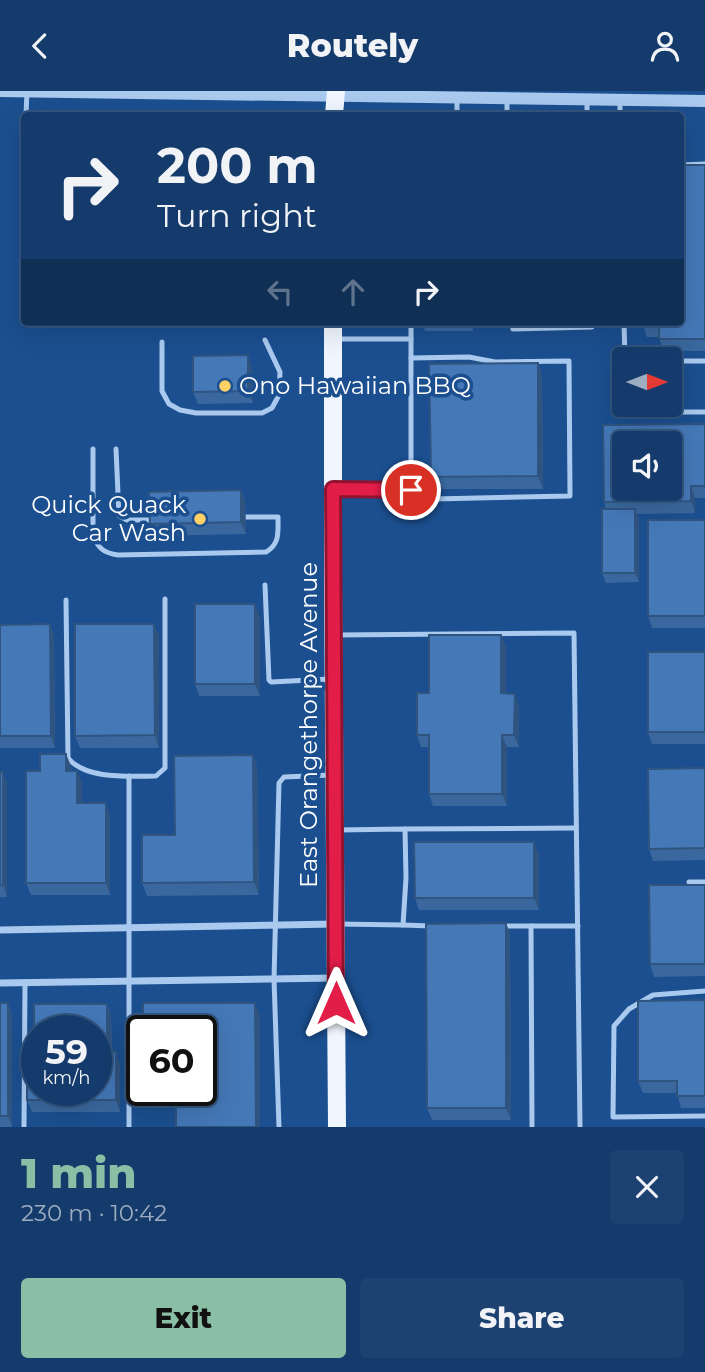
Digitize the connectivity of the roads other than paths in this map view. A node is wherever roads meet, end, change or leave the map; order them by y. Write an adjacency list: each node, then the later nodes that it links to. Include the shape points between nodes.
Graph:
1 (0, 91): 2 (street)
2 (26, 91): 3 (street); 10 (lane)
3 (52, 91): 4 (street)
4 (334, 93): 5 (street); 11 (main road)
5 (457, 98): 6 (street); 12 (lane)
6 (507, 99): 7 (street); 13 (lane)
7 (587, 100): 8 (street); 14 (lane)
8 (620, 100): 9 (street); 15 (lane)
9 (705, 101)
10 (26, 112)
11 (334, 112)
12 (457, 112)
13 (507, 112)
14 (587, 112)
15 (620, 112)
16 (705, 164): 17 (lane)
17 (684, 165)
18 (411, 326): 23 (lane)
19 (513, 326): 20 (lane)
20 (592, 326)
21 (624, 326): 26 (lane)
22 (333, 330): 23 (lane); 34 (main road, East Orangethorpe Avenue)
23 (411, 338): 27 (lane)
24 (265, 340): 25 (lane, via 280,372 279,395 272,408 261,413 196,413 169,404 162,391)
25 (162, 342)
26 (625, 347)
27 (411, 358): 35 (lane); 35 (lane, via 569,361 570,496 434,499)
28 (682, 361): 29 (lane)
29 (705, 361)
30 (682, 412): 31 (lane)
31 (705, 412)
32 (93, 449): 36 (lane, via 93,536 106,553 266,552 274,548 278,517)
33 (116, 449): 37 (lane, via 119,516)
34 (333, 489): 35 (lane); 41 (main road, East Orangethorpe Avenue)
35 (411, 490)
36 (246, 517)
37 (154, 520)
38 (265, 585): 42 (lane, via 268,680)
39 (165, 599): 44 (lane, via 165,768 156,776)
40 (66, 600): 44 (lane, via 68,758 96,773)
41 (333, 635): 42 (main road, East Orangethorpe Avenue); 45 (lane, via 574,633)
42 (334, 679): 43 (main road, East Orangethorpe Avenue)
43 (334, 775): 47 (main road, East Orangethorpe Avenue); 51 (lane, via 284,777 279,783)
44 (129, 776): 57 (lane)
45 (576, 828): 46 (lane); 56 (lane)
46 (405, 829): 47 (lane); 52 (lane)
47 (335, 830): 50 (main road, East Orangethorpe Avenue)
48 (689, 882): 49 (lane)
49 (705, 882)
50 (335, 924): 51 (street); 52 (lane); 59 (main road, East Orangethorpe Avenue)
51 (275, 926): 57 (street); 60 (lane)
52 (403, 926): 53 (lane)
53 (441, 926)
54 (492, 926): 55 (lane)
55 (531, 926): 56 (lane); 70 (lane)
56 (578, 926): 71 (lane)
57 (129, 928): 58 (street); 61 (lane)
58 (0, 930)
59 (336, 978): 60 (street); 69 (main road, East Orangethorpe Avenue)
60 (274, 979): 61 (street); 68 (lane)
61 (130, 981): 62 (street); 67 (lane)
62 (25, 982): 63 (street); 66 (lane)
63 (0, 983)
64 (705, 991): 65 (lane, via 653,995 629,1009 614,1026 614,1117)
65 (705, 1116)
66 (24, 1127)
67 (129, 1127)
68 (279, 1127)
69 (337, 1127)
70 (532, 1127)
71 (580, 1127)

